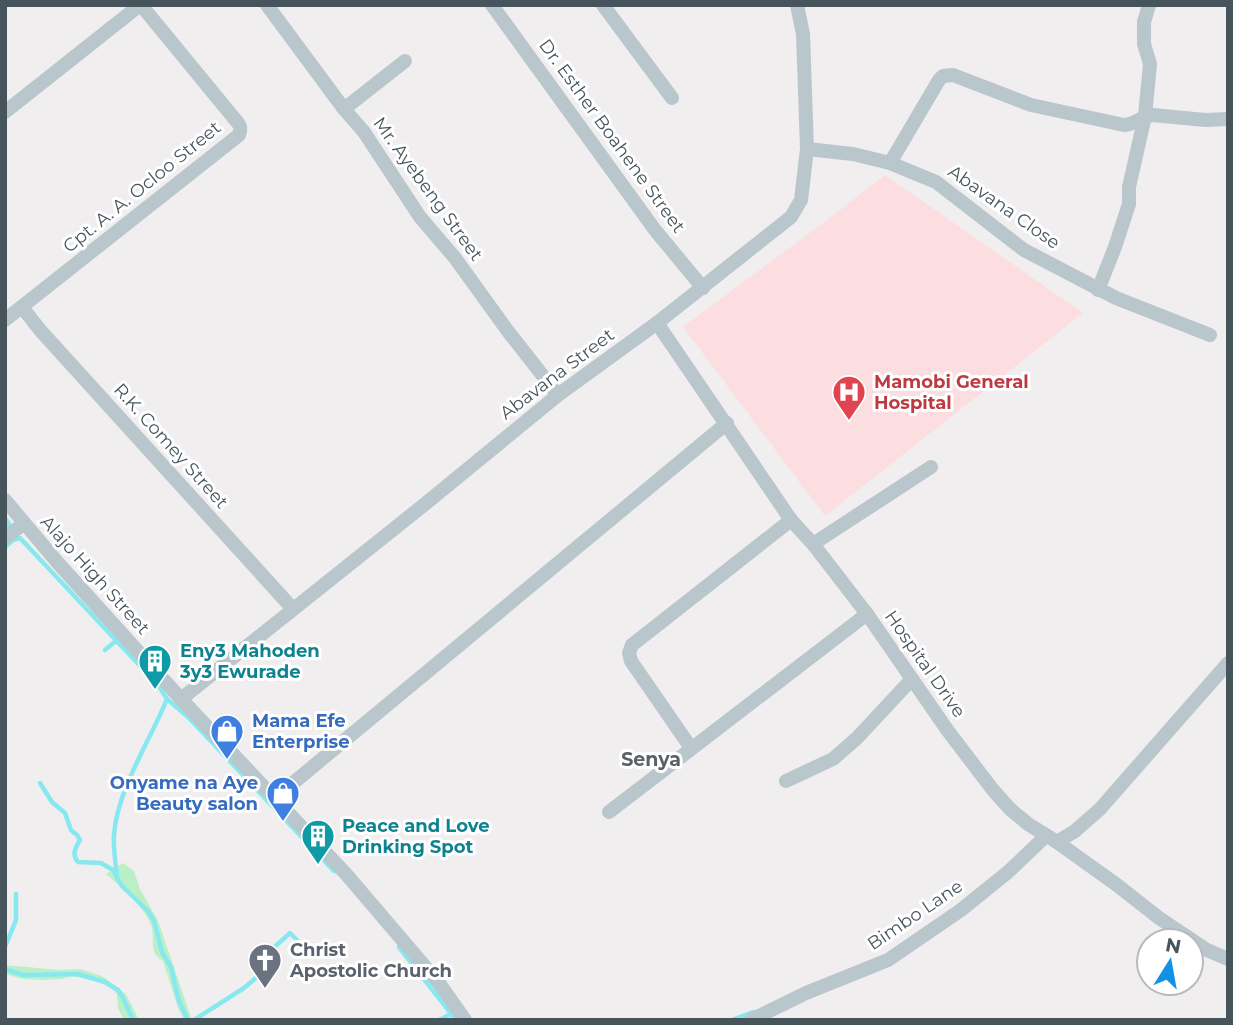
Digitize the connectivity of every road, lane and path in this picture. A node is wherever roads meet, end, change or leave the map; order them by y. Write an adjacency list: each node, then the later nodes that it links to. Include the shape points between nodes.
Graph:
1 (141, 5): 10 (street); 17 (street, Cpt. A. A. Ocloo Street, via 238,122 239,135)
2 (267, 5): 9 (street, Mr. Ayebeng Street)
3 (492, 5): 15 (street, Dr. Esther Boahene Street)
4 (603, 5): 8 (street)
5 (797, 5): 13 (street, Abavana Street, via 803,34)
6 (1149, 5): 11 (street, via 1144,22 1150,64)
7 (405, 61): 9 (street)
8 (672, 98)
9 (344, 109): 21 (street, Mr. Ayebeng Street)
10 (5, 112)
11 (1145, 116): 12 (street); 14 (street, via 1124,125 1031,105 953,75 943,76); 16 (street, via 1129,204)
12 (1228, 118)
13 (807, 149): 14 (street, Abavana Close); 15 (street, Abavana Street, via 801,200 791,216)
14 (890, 163): 16 (street, Abavana Close, via 936,182 1024,250)
15 (702, 288): 19 (street, Abavana Street)
16 (1098, 290): 20 (street, Abavana Close)
17 (22, 307): 18 (street, Cpt. A. A. Ocloo Street); 29 (street, R.K. Comey Street)
18 (5, 320)
19 (657, 323): 21 (street, Abavana Street); 22 (street, Hospital Drive)
20 (1210, 335)
21 (558, 395): 29 (street, Abavana Street)
22 (727, 423): 25 (street, Hospital Drive); 36 (street)
23 (931, 467): 28 (street)
24 (5, 500): 26 (street, Alajo High Street)
25 (791, 520): 28 (street, Hospital Drive); 34 (street, via 632,645 631,661)
26 (23, 524): 27 (street); 33 (street, Alajo High Street)
27 (5, 538)
28 (813, 544): 30 (street, Hospital Drive)
29 (293, 609): 33 (street, Abavana Street)
30 (867, 614): 32 (street, Hospital Drive); 34 (street)
31 (1228, 663): 38 (street, Bimbo Lane, via 1100,809 1075,831)
32 (912, 680): 35 (street, via 833,759); 38 (street, Hospital Drive, via 993,790 1010,809)
33 (181, 699): 36 (street, Alajo High Street)
34 (691, 748): 37 (street)
35 (786, 781)
36 (275, 798): 40 (street, Alajo High Street, via 382,914)
37 (609, 812)
38 (1051, 839): 39 (street, Hospital Drive, via 1168,924); 41 (street, Bimbo Lane, via 888,960)
39 (1228, 959)
40 (465, 1020)
41 (751, 1020)

